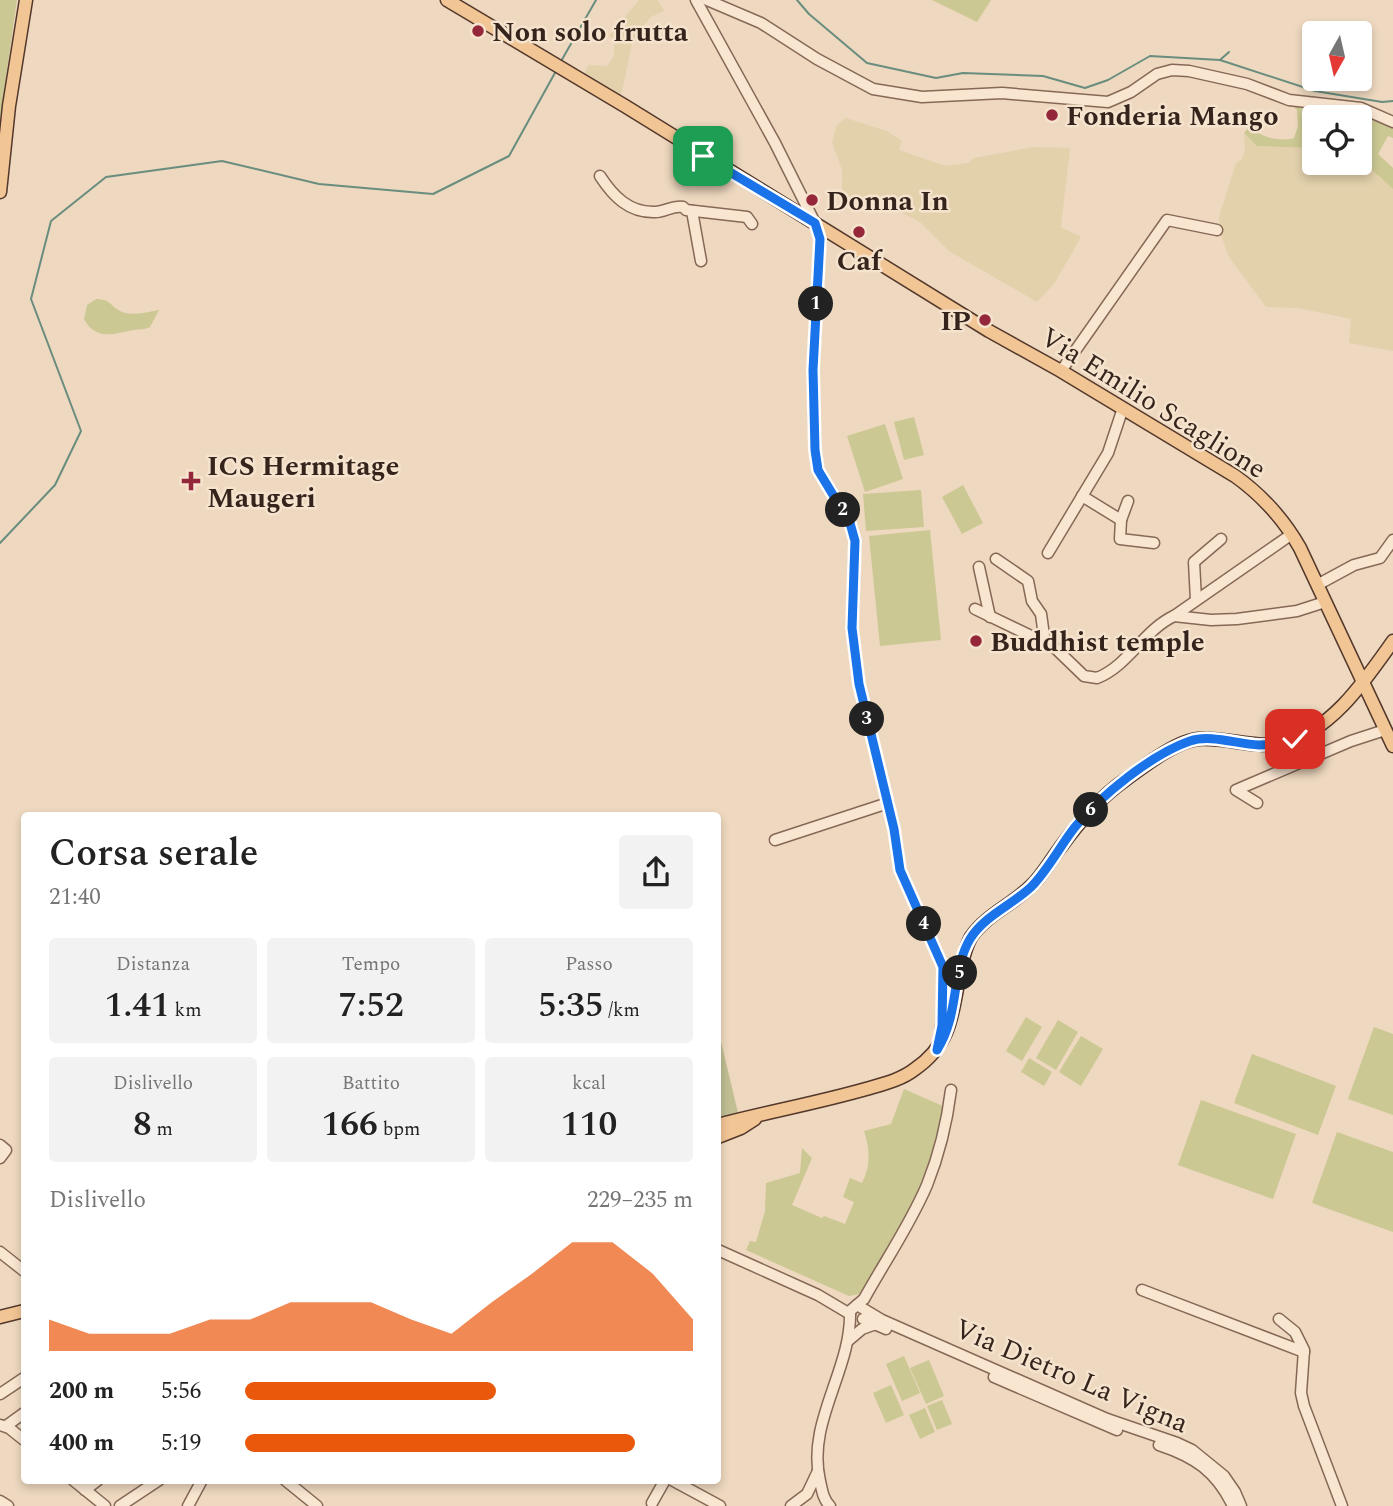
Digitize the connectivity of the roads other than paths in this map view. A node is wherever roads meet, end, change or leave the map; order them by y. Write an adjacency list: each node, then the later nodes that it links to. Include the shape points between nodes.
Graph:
1 (26, 0): 7 (main road)
2 (447, 0): 9 (main road, Via Emilio Scaglione)
3 (697, 0): 9 (street)
4 (707, 0): 5 (street, via 761,23 873,89 922,97 1002,93 1108,102 1157,74 1189,71 1247,84 1289,100 1361,108)
5 (1393, 122)
6 (600, 176): 8 (street, via 620,202 654,212 674,206)
7 (0, 192)
8 (692, 211): 10 (street, via 747,217); 12 (street)
9 (815, 223): 13 (main road, Via Emilio Scaglione); 36 (street, via 821,244 813,370 815,450 818,470 850,523 855,541 852,628 859,684)
10 (752, 224)
11 (1217, 230): 13 (street, via 1167,220)
12 (701, 261)
13 (1061, 371): 14 (main road, Via Emilio Scaglione)
14 (1123, 408): 15 (street, via 1108,453); 18 (main road, Via Emilio Scaglione, via 1256,491)
15 (1082, 496): 17 (street); 22 (street)
16 (1128, 501): 17 (street)
17 (1121, 520): 21 (street, via 1120,539)
18 (1292, 534): 25 (main road, Via Emilio Scaglione); 26 (street)
19 (1221, 539): 26 (street, via 1194,562)
20 (1393, 540): 25 (street, via 1380,558 1353,565)
21 (1154, 543)
22 (1048, 553)
23 (996, 559): 32 (street, via 1028,581 1032,601 1041,614)
24 (979, 567): 30 (street)
25 (1317, 585): 27 (main road, Via Emilio Scaglione)
26 (1196, 600): 29 (street)
27 (1325, 602): 29 (street, via 1314,608 1237,619); 33 (main road, Via Emilio Scaglione)
28 (975, 609): 30 (street)
29 (1174, 616): 32 (street, via 1162,621 1097,678 1084,676)
30 (990, 617): 32 (street)
31 (1393, 641): 33 (main road)
32 (1045, 643)
33 (1363, 682): 34 (main road, Via Emilio Scaglione); 39 (main road, via 1329,717 1295,739 1270,745 1195,739 1123,781 1076,826 1033,885 979,926 969,940 951,1022)
34 (1385, 730): 35 (main road, Via Emilio Scaglione); 37 (street, via 1236,790)
35 (1393, 746)
36 (887, 803): 38 (street); 39 (street, via 900,870 943,967 943,1016)
37 (1257, 803)
38 (775, 840)
39 (937, 1050): 41 (main road, via 893,1081)
40 (951, 1090): 50 (street, via 926,1185)
41 (761, 1115): 42 (main road); 43 (main road)
42 (721, 1124)
43 (721, 1136)
44 (0, 1145): 45 (street, via 6,1150)
45 (0, 1158)
46 (721, 1250): 50 (street)
47 (0, 1252): 48 (street)
48 (21, 1269)
49 (1142, 1290): 56 (street)
50 (859, 1311): 54 (street, Via Dietro La Vigna); 55 (street); 83 (street, Via Dietro La Vigna, via 1096,1414 1192,1450 1224,1476)
51 (21, 1312): 52 (main road)
52 (0, 1317)
53 (1279, 1318): 56 (street, via 1295,1332)
54 (876, 1324): 55 (street); 82 (street, Via Dietro La Vigna, via 1104,1426 1194,1459 1212,1473)
55 (848, 1342): 62 (street, via 820,1430)
56 (1304, 1352): 84 (street, via 1304,1406)
57 (21, 1380): 58 (street)
58 (0, 1394)
59 (21, 1415): 60 (street)
60 (3, 1425): 61 (street)
61 (21, 1438)
62 (818, 1471): 71 (street); 74 (street)
63 (78, 1484): 70 (street)
64 (93, 1484): 70 (street)
65 (153, 1484): 77 (street)
66 (200, 1484): 78 (street)
67 (290, 1484): 79 (street)
68 (663, 1484): 73 (street)
69 (679, 1484): 80 (street)
70 (85, 1490): 76 (street)
71 (807, 1494): 74 (street); 81 (street)
72 (0, 1501): 75 (street)
73 (652, 1503)
74 (828, 1504)
75 (8, 1506)
76 (105, 1506)
77 (120, 1506)
78 (188, 1506)
79 (317, 1506)
80 (720, 1506)
81 (791, 1506)
82 (1233, 1506)
83 (1241, 1506)
84 (1342, 1506)

